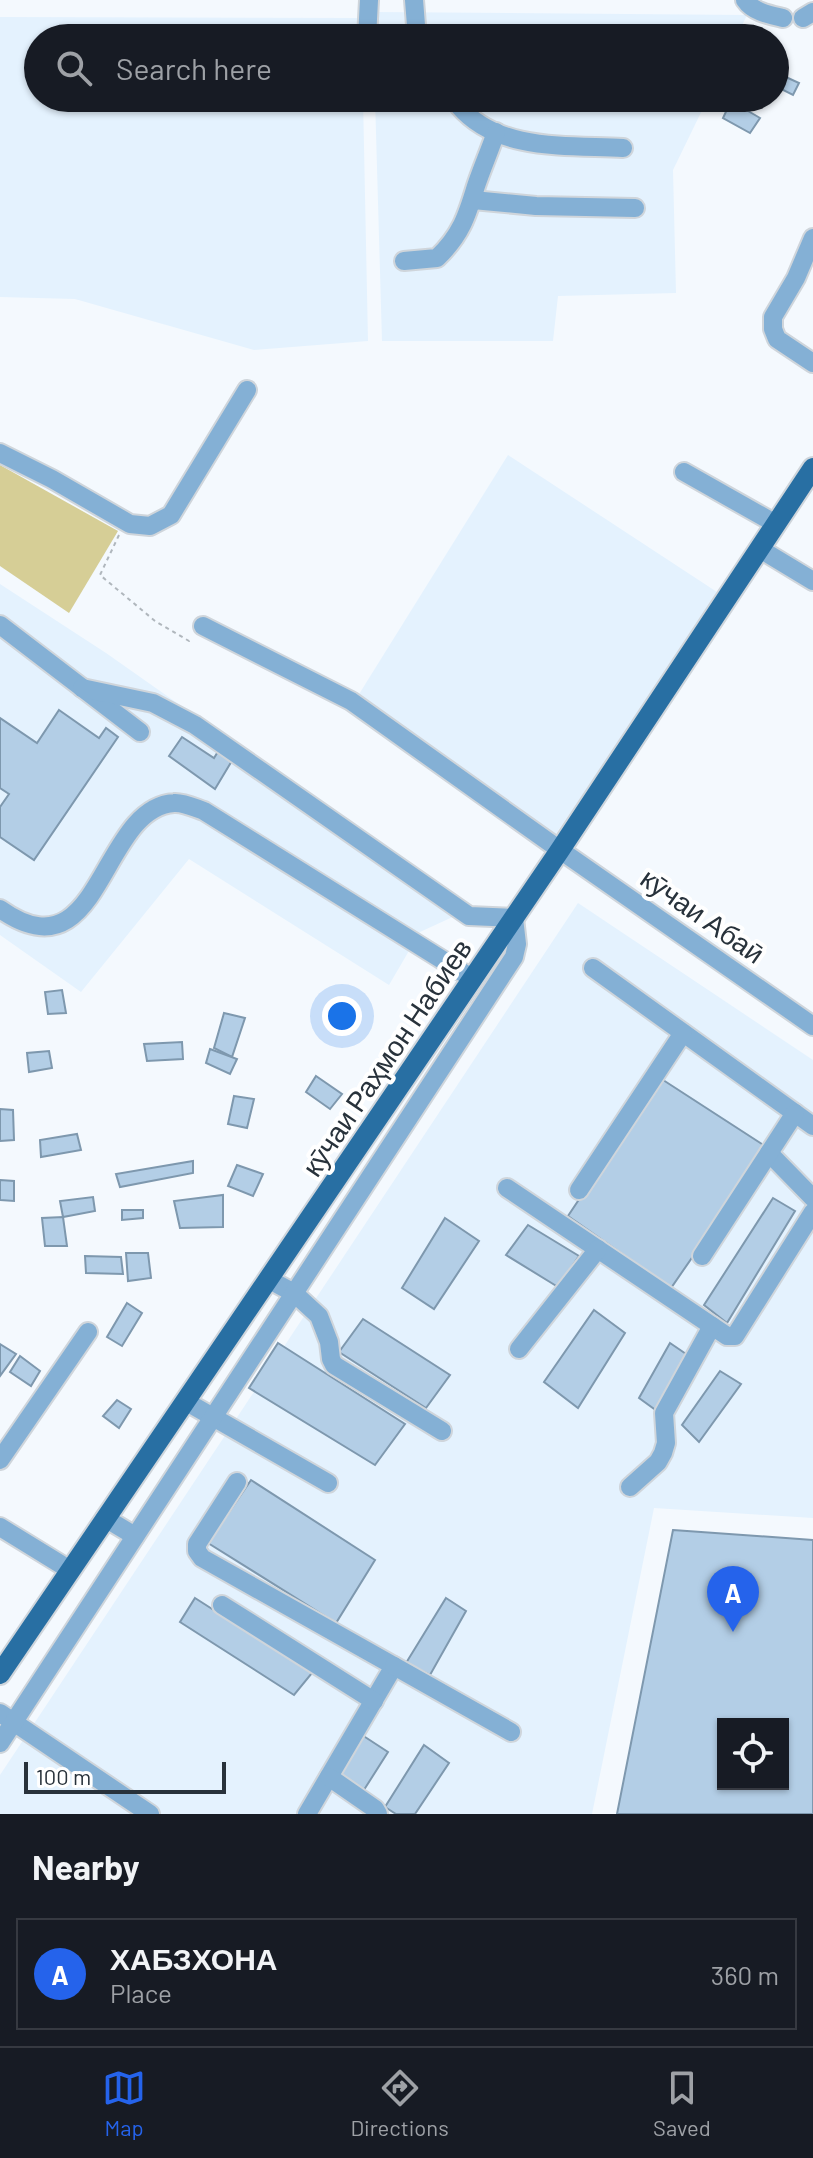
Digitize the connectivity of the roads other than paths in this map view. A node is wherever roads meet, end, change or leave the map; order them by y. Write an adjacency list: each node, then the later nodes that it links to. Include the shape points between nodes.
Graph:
1 (369, 0): 5 (street)
2 (414, 0): 6 (street)
3 (745, 0): 4 (street)
4 (783, 18)
5 (368, 24)
6 (416, 24)
7 (464, 112): 8 (street)
8 (496, 132): 9 (street, via 547,144); 10 (street)
9 (623, 148)
10 (473, 200): 11 (street); 13 (street, via 462,227 437,258)
11 (635, 208)
12 (813, 238): 14 (street, via 773,317 777,339)
13 (404, 261)
14 (813, 363)
15 (247, 390): 16 (street, via 171,515 150,526 125,522)
16 (0, 453)
17 (813, 468): 19 (main road, кӯчаи Раҳмон Набиев)
18 (684, 472): 19 (street)
19 (776, 524): 20 (main road, кӯчаи Раҳмон Набиев)
20 (760, 549): 21 (street); 26 (main road, кӯчаи Раҳмон Набиев)
21 (813, 581)
22 (0, 625): 24 (street)
23 (203, 626): 26 (street, кӯчаи Абаӣ, via 351,701)
24 (82, 688): 25 (street); 28 (street, via 153,703 195,725 469,916)
25 (140, 732)
26 (560, 850): 28 (main road, кӯчаи Раҳмон Набиев); 31 (street, кӯчаи Абаӣ)
27 (0, 909): 30 (street, via 35,926 54,926 73,917 137,822 152,808 177,802 204,811)
28 (514, 918): 30 (main road, кӯчаи Раҳмон Набиев); 39 (street, via 514,957)
29 (593, 968): 32 (street)
30 (473, 979): 36 (main road, кӯчаи Раҳмон Набиев)
31 (813, 1026)
32 (683, 1033): 33 (street); 38 (street)
33 (795, 1113): 34 (street); 35 (street)
34 (813, 1126)
35 (769, 1153): 40 (street); 43 (street)
36 (336, 1180): 39 (street); 44 (main road, кӯчаи Раҳмон Набиев)
37 (507, 1188): 42 (street)
38 (579, 1190)
39 (358, 1195): 45 (street)
40 (813, 1198)
41 (813, 1212): 46 (street, via 735,1336)
42 (598, 1249): 46 (street); 48 (street)
43 (702, 1256)
44 (268, 1279): 45 (street); 49 (main road, кӯчаи Раҳмон Набиев)
45 (294, 1293): 50 (street); 51 (street, via 319,1316 334,1365)
46 (712, 1326): 55 (street, via 664,1413 663,1453)
47 (88, 1332): 52 (street)
48 (519, 1349)
49 (185, 1401): 50 (street); 56 (main road, кӯчаи Раҳмон Набиев)
50 (213, 1418): 54 (street); 58 (street)
51 (442, 1431)
52 (0, 1460)
53 (237, 1482): 61 (street, via 197,1544 202,1558)
54 (328, 1483)
55 (630, 1487)
56 (105, 1518): 58 (street); 59 (main road, кӯчаи Раҳмон Набиев)
57 (0, 1527): 59 (street)
58 (135, 1536): 64 (street)
59 (70, 1570): 62 (main road, кӯчаи Раҳмон Набиев)
60 (222, 1605): 63 (street)
61 (394, 1666): 63 (street); 65 (street)
62 (0, 1674)
63 (374, 1701): 67 (street)
64 (7, 1718): 66 (street); 68 (street)
65 (511, 1732)
66 (0, 1743)
67 (329, 1777): 69 (street); 70 (street)
68 (150, 1814)
69 (307, 1814)
70 (378, 1814)

